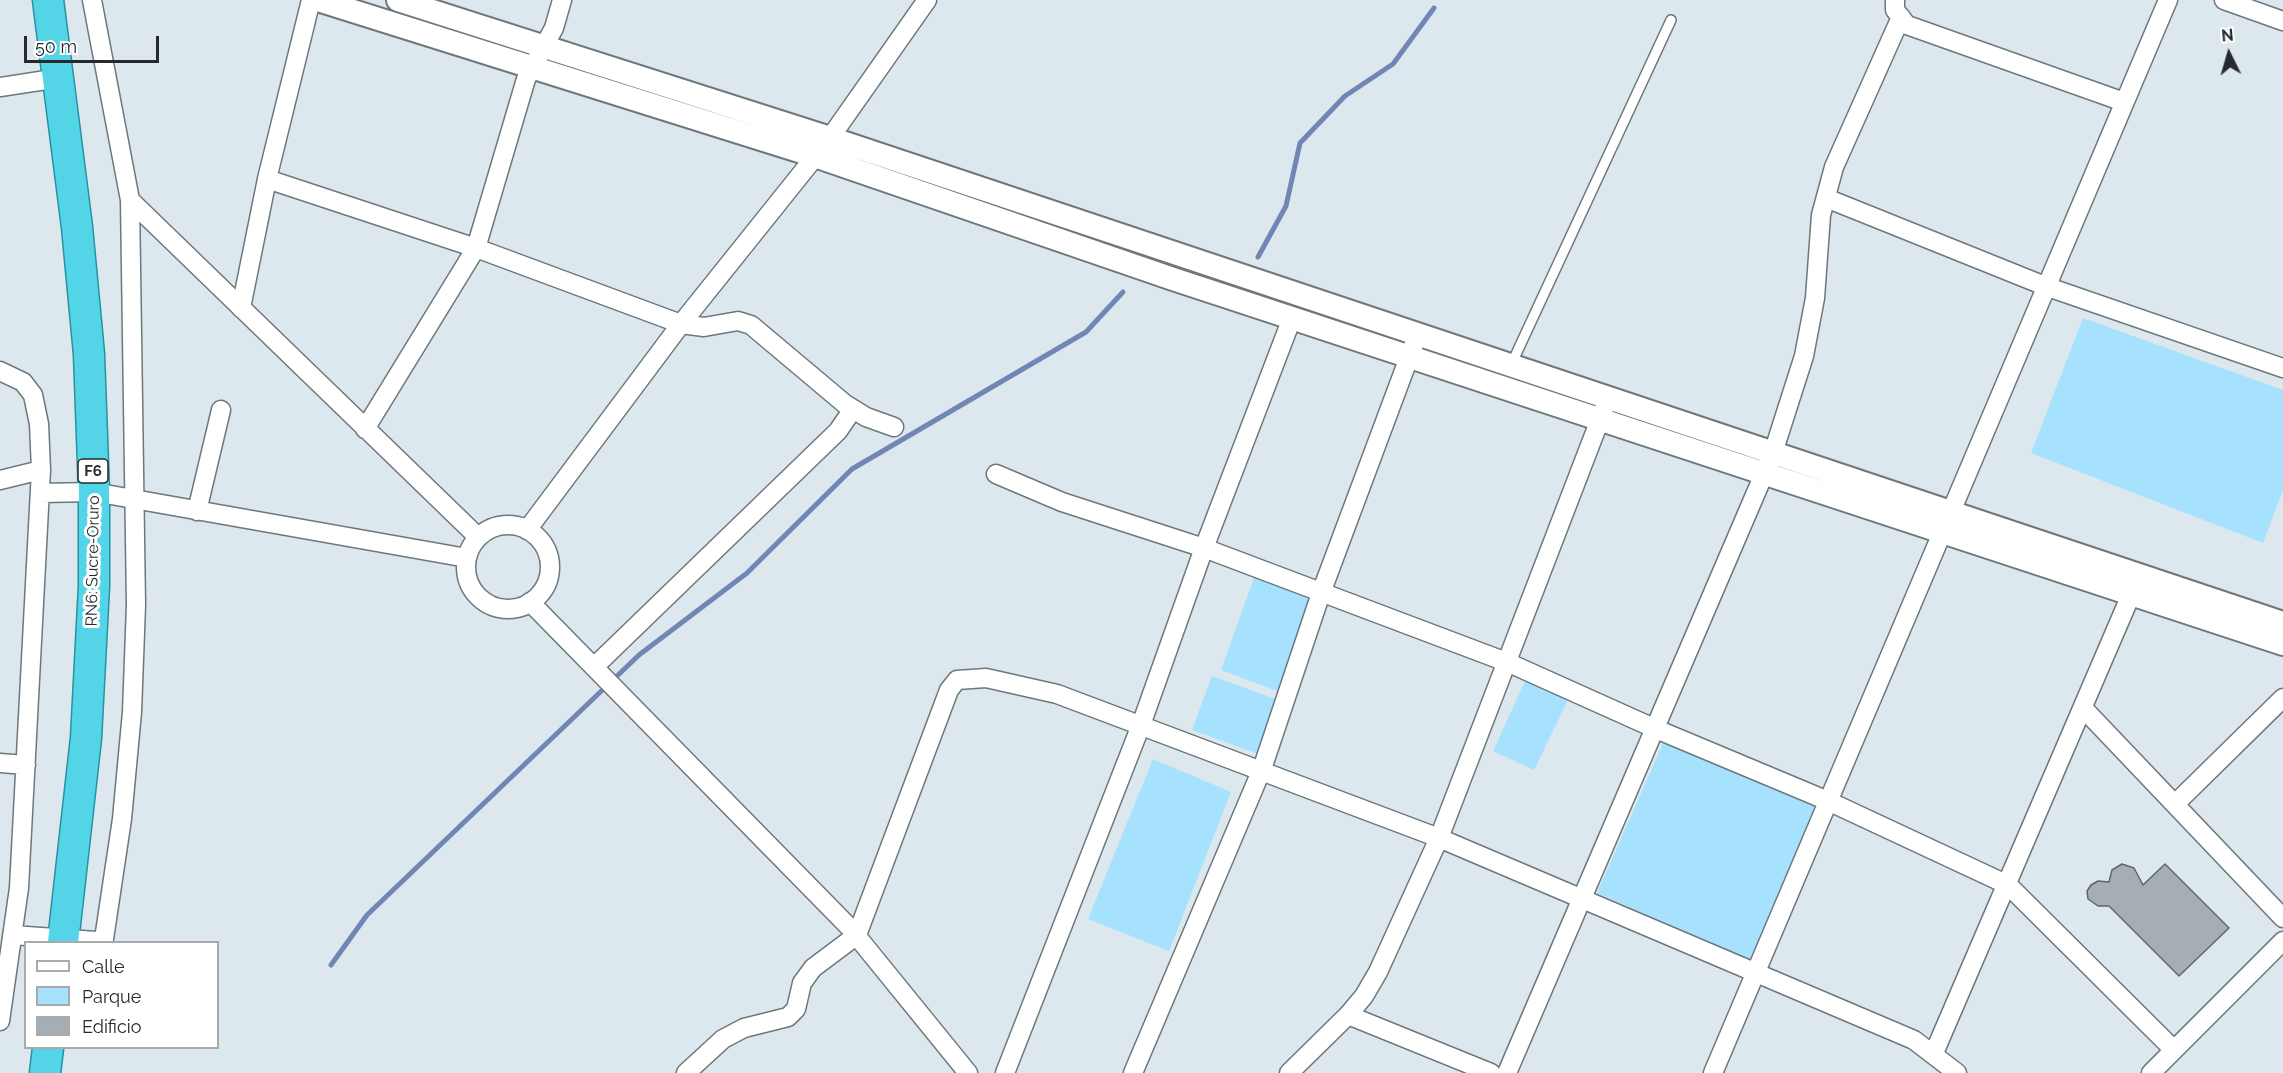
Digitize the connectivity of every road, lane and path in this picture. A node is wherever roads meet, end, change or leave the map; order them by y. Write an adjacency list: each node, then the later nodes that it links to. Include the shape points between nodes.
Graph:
1 (48, 0): 16 (highway, RN6: Sucre-Oruro / F6)
2 (92, 0): 23 (street)
3 (311, 0): 21 (street)
4 (318, 0): 15 (street)
5 (398, 0): 14 (street)
6 (562, 0): 14 (street, via 554,28)
7 (927, 0): 19 (street)
8 (1894, 0): 11 (street)
9 (2168, 0): 18 (street)
10 (2224, 0): 13 (street)
11 (1901, 17): 18 (street, via 1907,25); 22 (street, via 1834,167)
12 (1671, 20): 30 (lane)
13 (2283, 21)
14 (543, 46): 15 (street); 19 (street)
15 (532, 67): 20 (street); 24 (street)
16 (59, 78): 17 (street); 43 (highway, RN6: Sucre-Oruro / F6, via 89,354)
17 (0, 87)
18 (2124, 102): 25 (street)
19 (830, 138): 20 (street); 29 (street)
20 (815, 156): 27 (street); 28 (street)
21 (267, 179): 24 (street); 26 (street)
22 (1826, 198): 25 (street); 38 (street, via 1804,356)
23 (130, 200): 26 (street); 45 (street)
24 (476, 248): 28 (street); 37 (street)
25 (2045, 286): 31 (street); 47 (street)
26 (241, 308): 37 (street)
27 (1292, 318): 29 (street); 50 (street)
28 (681, 324): 33 (street, via 704,327 738,321 751,325); 48 (street)
29 (1412, 346): 30 (street); 34 (street); 53 (street)
30 (1510, 367): 34 (street)
31 (2283, 368)
32 (0, 371): 39 (street, via 23,382 33,395)
33 (853, 409): 36 (street); 58 (street, via 838,431)
34 (1604, 409): 38 (street); 41 (street); 57 (street)
35 (220, 410): 46 (street)
36 (894, 427)
37 (365, 429): 49 (street)
38 (1773, 453): 41 (street); 47 (street)
39 (41, 470): 42 (street); 44 (street)
40 (996, 474): 50 (street, via 1062,502)
41 (1765, 474): 47 (street); 62 (street)
42 (0, 480)
43 (94, 492): 44 (street); 45 (street); 74 (highway, RN6: Sucre-Oruro / F6, via 94,586 86,738)
44 (40, 493): 64 (street)
45 (135, 500): 46 (street); 74 (street, via 132,712 122,819 104,939)
46 (197, 511): 51 (street)
47 (1947, 523): 52 (street); 66 (street)
48 (527, 530): 49 (street, via 501,526); 54 (street, via 545,547 549,559 546,584)
49 (478, 537): 51 (street)
50 (1204, 548): 53 (street); 61 (street)
51 (467, 558): 54 (street, via 468,579 478,597 503,609)
52 (2135, 585): 55 (street); 56 (street); 60 (street)
53 (1321, 593): 57 (street); 65 (street)
54 (530, 602): 58 (street)
55 (2283, 623)
56 (2283, 644)
57 (1509, 663): 62 (street); 68 (street)
58 (594, 667): 73 (street)
59 (2283, 698): 67 (street)
60 (2083, 708): 67 (street); 69 (street)
61 (1141, 725): 65 (street); 73 (street, via 1057,694 986,678 957,680 949,690); 85 (street)
62 (1656, 729): 66 (street); 70 (street)
63 (0, 763): 64 (street)
64 (26, 765): 72 (street)
65 (1262, 769): 68 (street); 86 (street)
66 (1828, 801): 69 (street); 76 (street)
67 (2175, 804): 71 (street)
68 (1439, 838): 70 (street); 77 (street, via 1378,972)
69 (2008, 885): 80 (street); 81 (street)
70 (1581, 900): 76 (street); 89 (street)
71 (2283, 918)
72 (13, 935): 74 (street); 78 (street)
73 (857, 935): 83 (street, via 813,968 801,982 796,1009 788,1017 744,1028 723,1039); 84 (street)
74 (63, 940)
75 (2283, 941): 80 (street)
76 (1755, 972): 81 (street, via 1914,1040); 90 (street)
77 (1348, 1015): 87 (street); 88 (street)
78 (0, 1021)
79 (48, 1049): 82 (highway)
80 (2174, 1050): 92 (street)
81 (1934, 1053): 91 (street)
82 (45, 1073)
83 (686, 1073)
84 (968, 1073)
85 (1005, 1073)
86 (1133, 1073)
87 (1289, 1073)
88 (1491, 1073)
89 (1507, 1073)
90 (1713, 1073)
91 (1957, 1073)
92 (2151, 1073)

